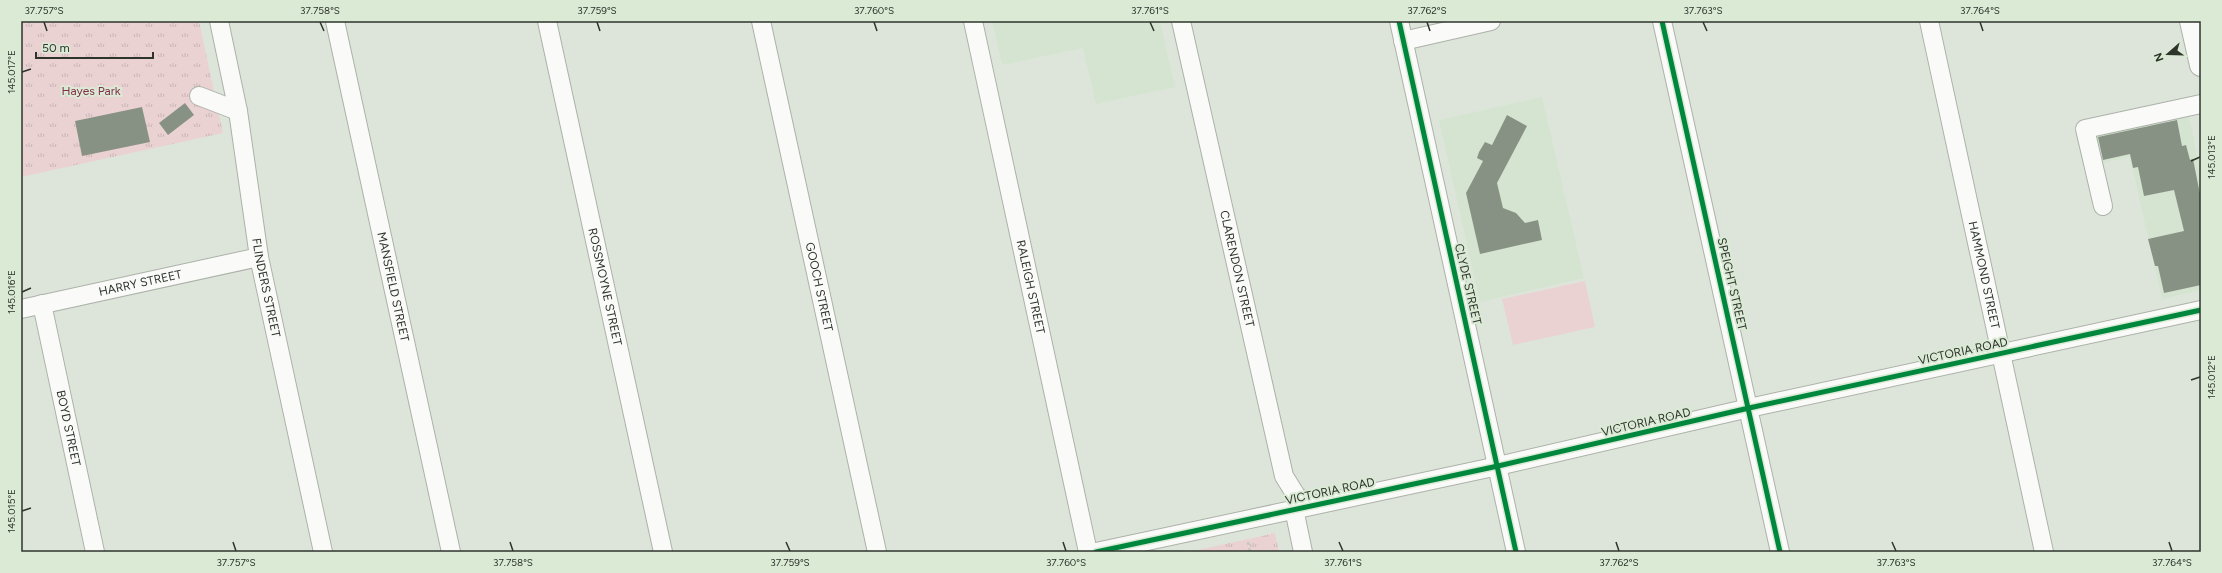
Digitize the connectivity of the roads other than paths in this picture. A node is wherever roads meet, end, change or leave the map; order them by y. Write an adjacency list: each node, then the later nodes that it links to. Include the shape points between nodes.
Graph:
1 (219, 21): 16 (street, FLINDERS STREET)
2 (335, 21): 29 (street, MANSFIELD STREET)
3 (547, 21): 30 (street, ROSSMOYNE STREET)
4 (761, 21): 31 (street, GOOCH STREET)
5 (973, 21): 32 (street, RALEIGH STREET)
6 (1181, 21): 25 (street, CLARENDON STREET, via 1284,476 1297,496)
7 (1399, 21): 12 (street, CLYDE STREET)
8 (1492, 21): 12 (street)
9 (1662, 21): 23 (street, SPEIGHT STREET)
10 (1929, 21): 22 (street, HAMMOND STREET)
11 (2191, 21): 13 (main road)
12 (1403, 41): 24 (street, CLYDE STREET)
13 (2201, 65)
14 (199, 96): 16 (street)
15 (2201, 104): 17 (street, via 2085,129)
16 (238, 111): 18 (street, FLINDERS STREET)
17 (2103, 206)
18 (259, 257): 19 (street, HARRY STREET); 28 (street, FLINDERS STREET)
19 (42, 304): 20 (street, HARRY STREET); 27 (street, BOYD STREET)
20 (21, 309)
21 (2201, 310): 22 (street, VICTORIA ROAD)
22 (2002, 353): 23 (street, VICTORIA ROAD); 37 (street, HAMMOND STREET)
23 (1749, 408): 24 (street, VICTORIA ROAD); 36 (street, SPEIGHT STREET)
24 (1498, 466): 25 (street, VICTORIA ROAD); 35 (street, CLYDE STREET)
25 (1313, 504): 26 (street, VICTORIA ROAD)
26 (1294, 509): 33 (street, VICTORIA ROAD); 34 (street)
27 (95, 552)
28 (323, 552)
29 (451, 552)
30 (663, 552)
31 (877, 552)
32 (1088, 552)
33 (1096, 552)
34 (1303, 552)
35 (1516, 552)
36 (1780, 552)
37 (2044, 552)

